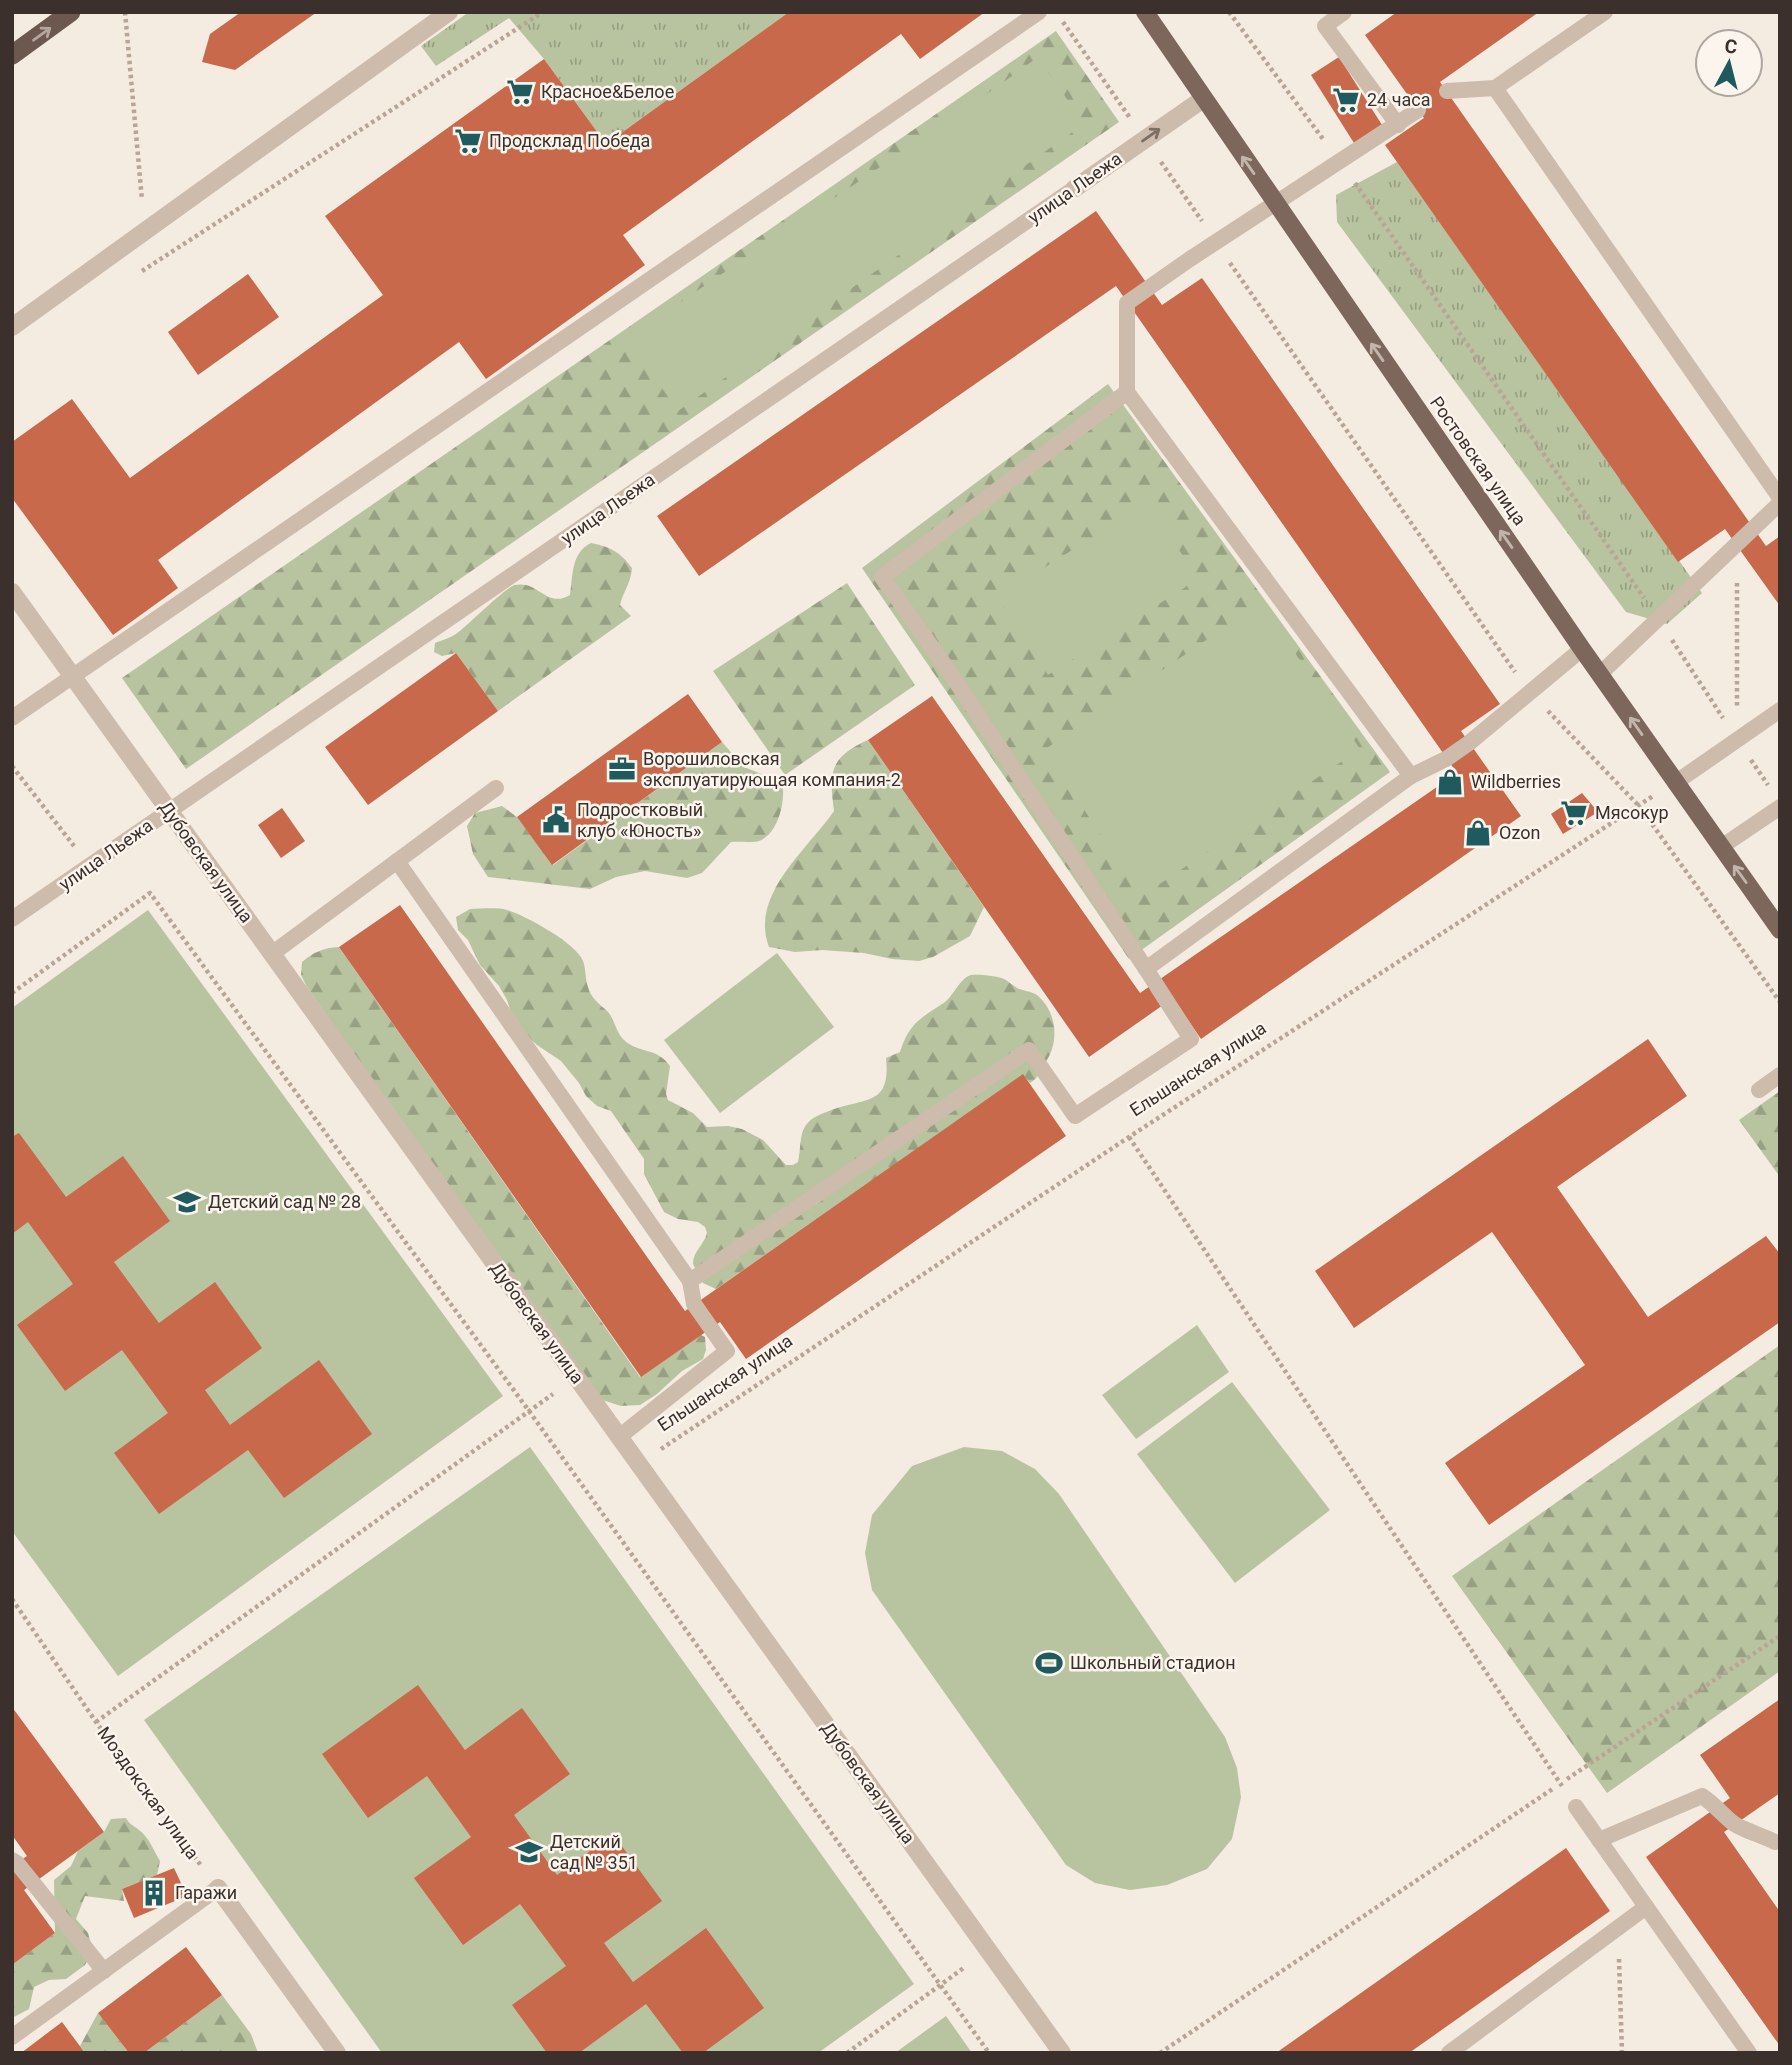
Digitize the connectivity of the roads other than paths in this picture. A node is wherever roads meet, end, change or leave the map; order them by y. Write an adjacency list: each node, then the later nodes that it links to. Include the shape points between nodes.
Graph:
1 (71, 12): 7 (highway, one-way to 1)
2 (449, 12): 15 (street)
3 (1039, 12): 21 (lane)
4 (1145, 12): 10 (main road, Ростовская улица)
5 (1345, 12): 12 (lane, via 1325,26)
6 (1605, 12): 8 (lane)
7 (12, 55)
8 (1495, 89): 9 (lane); 17 (lane)
9 (1447, 91)
10 (1203, 99): 13 (street, улица Льежа, one-way to 10); 14 (main road, Ростовская улица, one-way to 10)
11 (1418, 110): 12 (lane)
12 (1398, 125): 14 (lane)
13 (1075, 188): 28 (lane, улица Льежа)
14 (1275, 204): 16 (lane, via 1127,303); 19 (main road, Ростовская улица, one-way to 14)
15 (12, 327)
16 (1127, 392): 24 (lane); 34 (lane, via 883,577)
17 (1780, 501): 20 (lane)
18 (12, 592): 21 (street, Дубовская улица)
19 (1582, 649): 20 (main road, Ростовская улица); 24 (lane, via 1469,743)
20 (1600, 674): 25 (main road, Ростовская улица, one-way to 20)
21 (73, 676): 23 (lane); 28 (street, Дубовская улица)
22 (1780, 710): 25 (lane)
23 (12, 718)
24 (1411, 776): 34 (lane)
25 (1675, 783): 29 (main road, Ростовская улица)
26 (496, 788): 30 (lane)
27 (1776, 800): 29 (lane)
28 (169, 811): 31 (lane, улица Льежа); 33 (street, Дубовская улица)
29 (1721, 847): 32 (main road, Ростовская улица, one-way to 29)
30 (397, 861): 33 (lane, via 274,953); 37 (lane)
31 (12, 919)
32 (1780, 930)
33 (270, 951): 38 (street, Дубовская улица)
34 (1146, 969): 37 (lane, via 1191,1039 1075,1116 1029,1050)
35 (1780, 1076): 36 (lane)
36 (1759, 1090)
37 (690, 1281): 38 (lane, via 694,1304 727,1351)
38 (619, 1437): 48 (street, Дубовская улица)
39 (1576, 1807): 40 (lane)
40 (1598, 1840): 41 (lane, via 1702,1796 1734,1825); 44 (lane)
41 (1778, 1843)
42 (12, 1860): 45 (lane)
43 (218, 1888): 45 (lane); 47 (street)
44 (1646, 1907): 49 (lane); 50 (lane)
45 (104, 1970): 46 (lane)
46 (12, 2037)
47 (337, 2053)
48 (1062, 2053)
49 (1449, 2053)
50 (1749, 2053)

